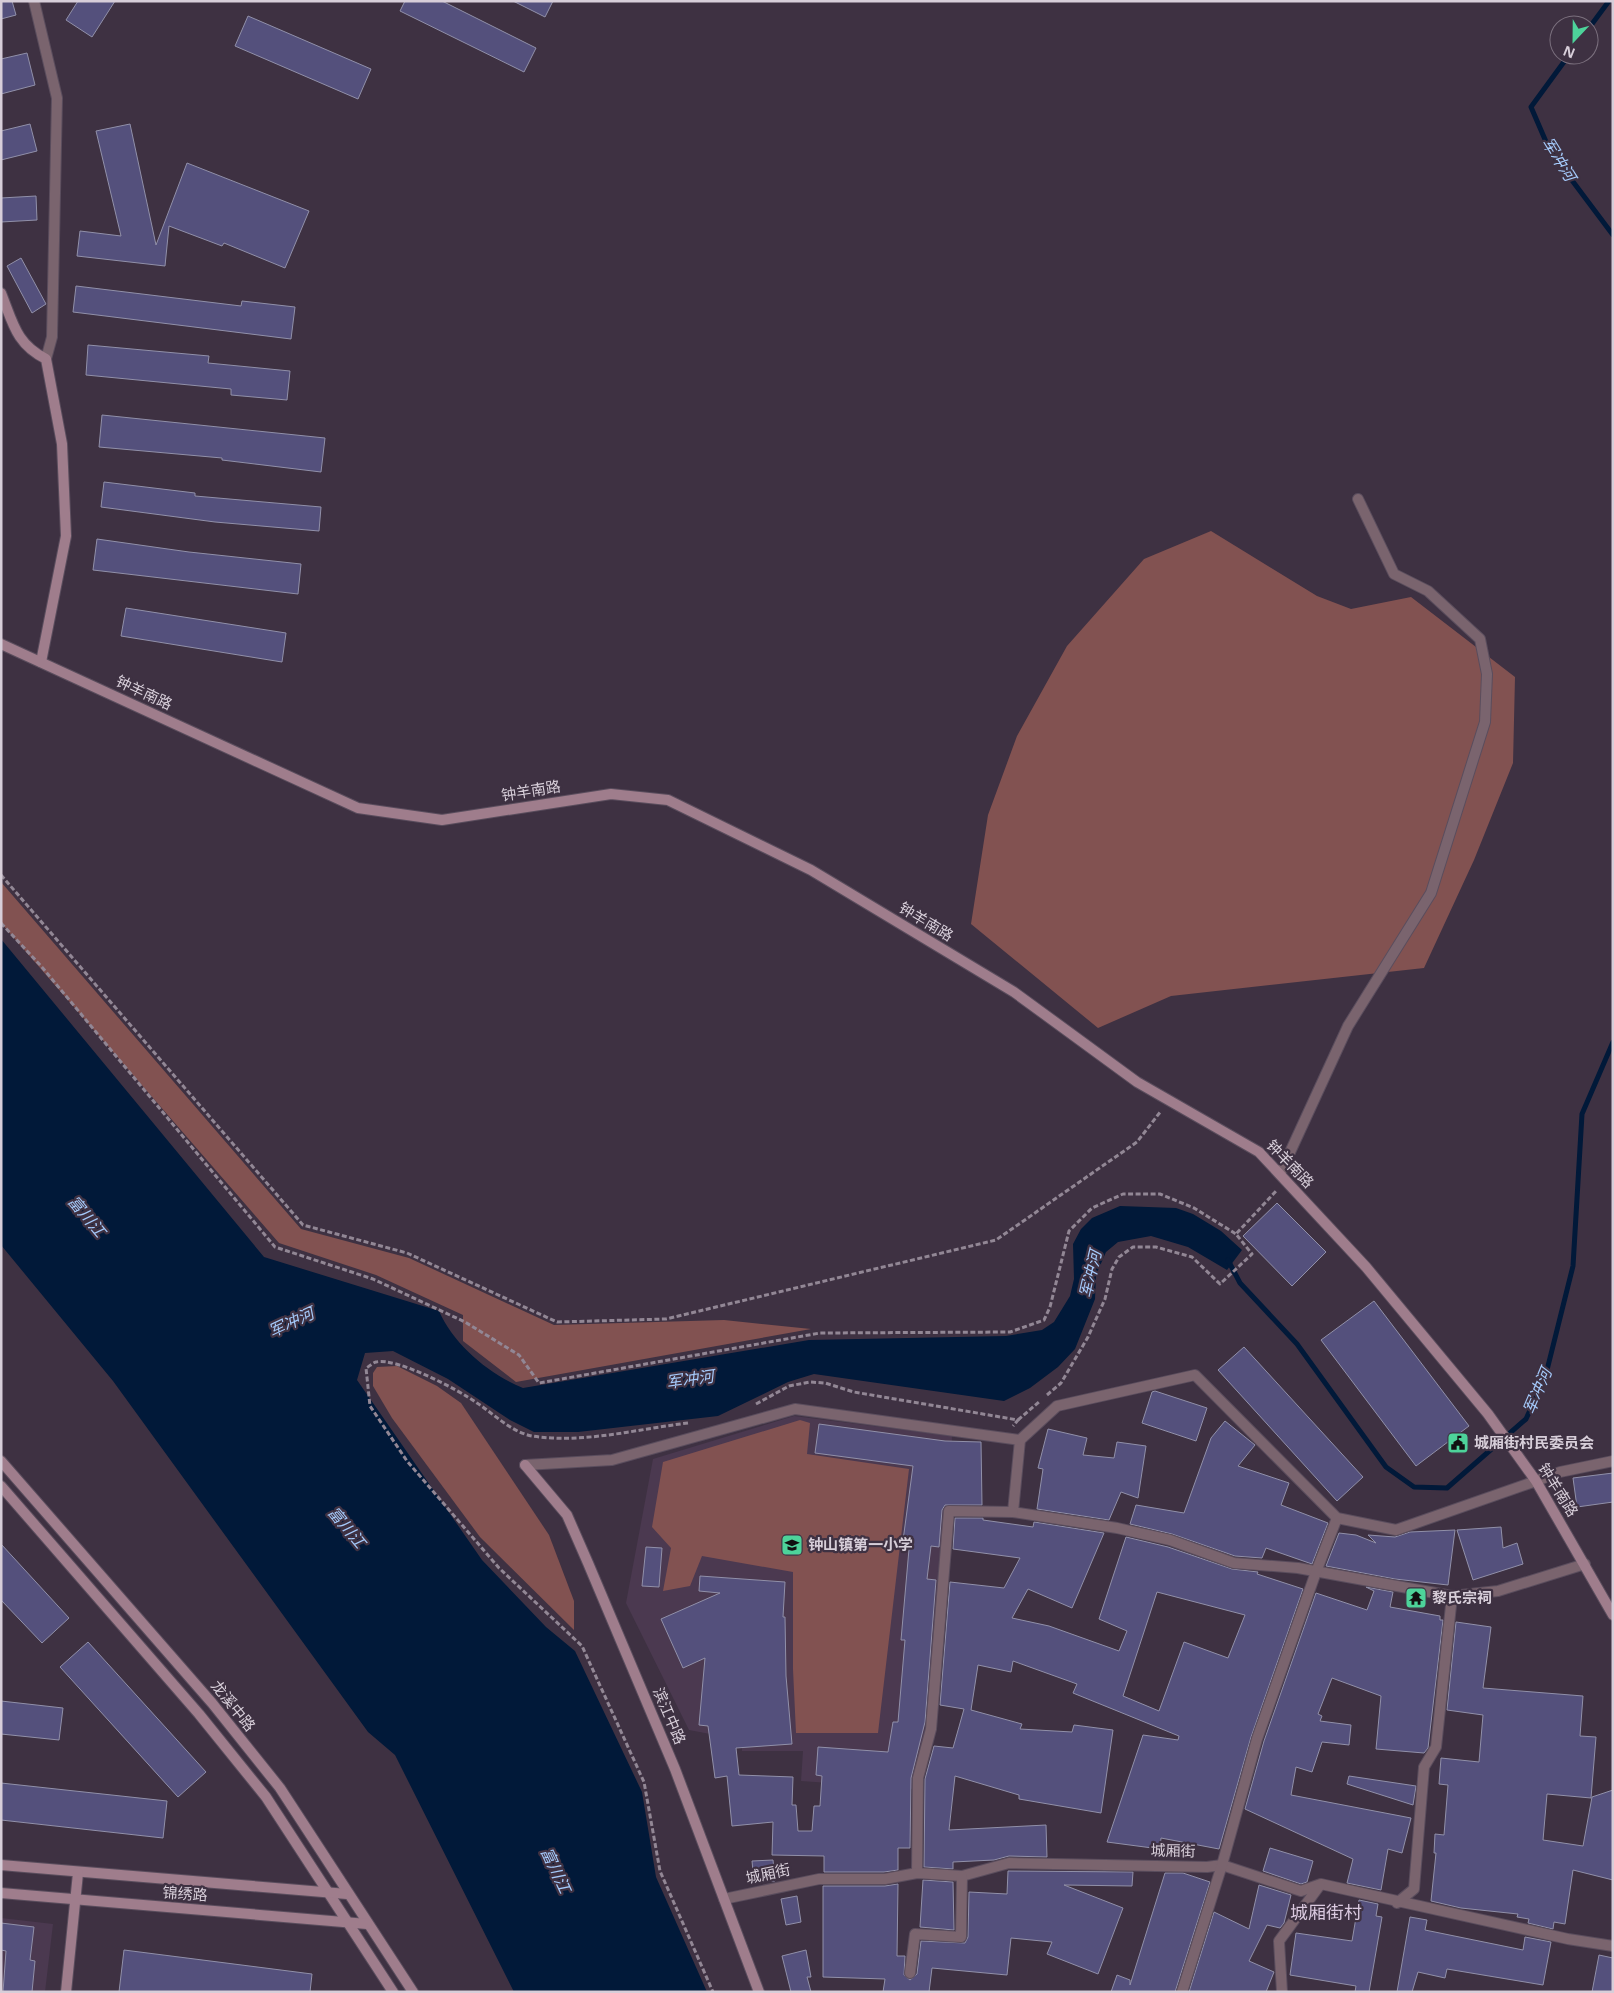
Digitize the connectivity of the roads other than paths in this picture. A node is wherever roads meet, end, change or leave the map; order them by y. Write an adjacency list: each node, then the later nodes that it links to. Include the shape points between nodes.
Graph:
1 (34, 1): 3 (street, via 58,98 52,336)
2 (1, 293): 3 (main road, via 19,337 29,350)
3 (46, 359): 6 (main road, via 62,444 66,536)
4 (1358, 499): 7 (street, via 1394,574 1428,591 1480,640 1487,674 1485,722 1431,893 1348,1026)
5 (1, 644): 6 (main road, 钟羊南路)
6 (41, 662): 7 (main road, 钟羊南路, via 358,808 442,820 611,794 668,800 828,880 1014,992 1136,1082 1259,1152)
7 (1283, 1177): 12 (main road, 钟羊南路, via 1366,1267 1488,1414)
8 (1020, 1440): 11 (street, via 795,1409 612,1460); 14 (street); 15 (street, via 1057,1406 1195,1376)
9 (1, 1461): 28 (main road, 龙溪中路, via 206,1696 280,1788)
10 (1613, 1461): 12 (street, via 1560,1472)
11 (525, 1465): 29 (main road, 滨江中路, via 567,1515 675,1769)
12 (1536, 1481): 15 (street, via 1396,1530); 16 (main road, 钟羊南路)
13 (1, 1486): 26 (main road, via 199,1714 266,1797)
14 (1013, 1512): 17 (street, via 1170,1540 1234,1563); 23 (street, via 949,1511 931,1729 918,1778)
15 (1337, 1518): 17 (street)
16 (1585, 1564): 18 (street, via 1498,1591); 19 (main road, 钟羊南路)
17 (1316, 1572): 18 (street); 20 (street, via 1257,1739)
18 (1452, 1596): 31 (street, via 1436,1747 1424,1767 1414,1889)
19 (1613, 1615)
20 (1222, 1865): 24 (street, 城厢街, via 1009,1863); 25 (street, 城厢街, via 1301,1891); 40 (street)
21 (1, 1866): 22 (main road, 锦绣路)
22 (78, 1873): 26 (main road, 锦绣路); 30 (main road)
23 (917, 1874): 24 (street, 城厢街); 29 (street, 城厢街, via 885,1879 819,1879)
24 (962, 1876): 35 (street, via 961,1937 915,1934)
25 (1321, 1884): 31 (street, 城厢街); 41 (street, via 1279,1941)
26 (326, 1892): 28 (main road, 锦绣路); 32 (main road)
27 (1, 1893): 30 (main road, 锦绣路)
28 (348, 1894): 33 (main road, 龙溪中路)
29 (724, 1899): 39 (main road, 滨江中路)
30 (76, 1901): 32 (main road, 锦绣路); 36 (main road)
31 (1397, 1903): 34 (street, 城厢街, via 1568,1940)
32 (346, 1922): 33 (main road, 锦绣路); 37 (main road)
33 (368, 1924): 38 (main road, 龙溪中路)
34 (1613, 1946)
35 (910, 1973)
36 (66, 1992)
37 (392, 1992)
38 (413, 1992)
39 (759, 1992)
40 (1182, 1992)
41 (1282, 1992)

